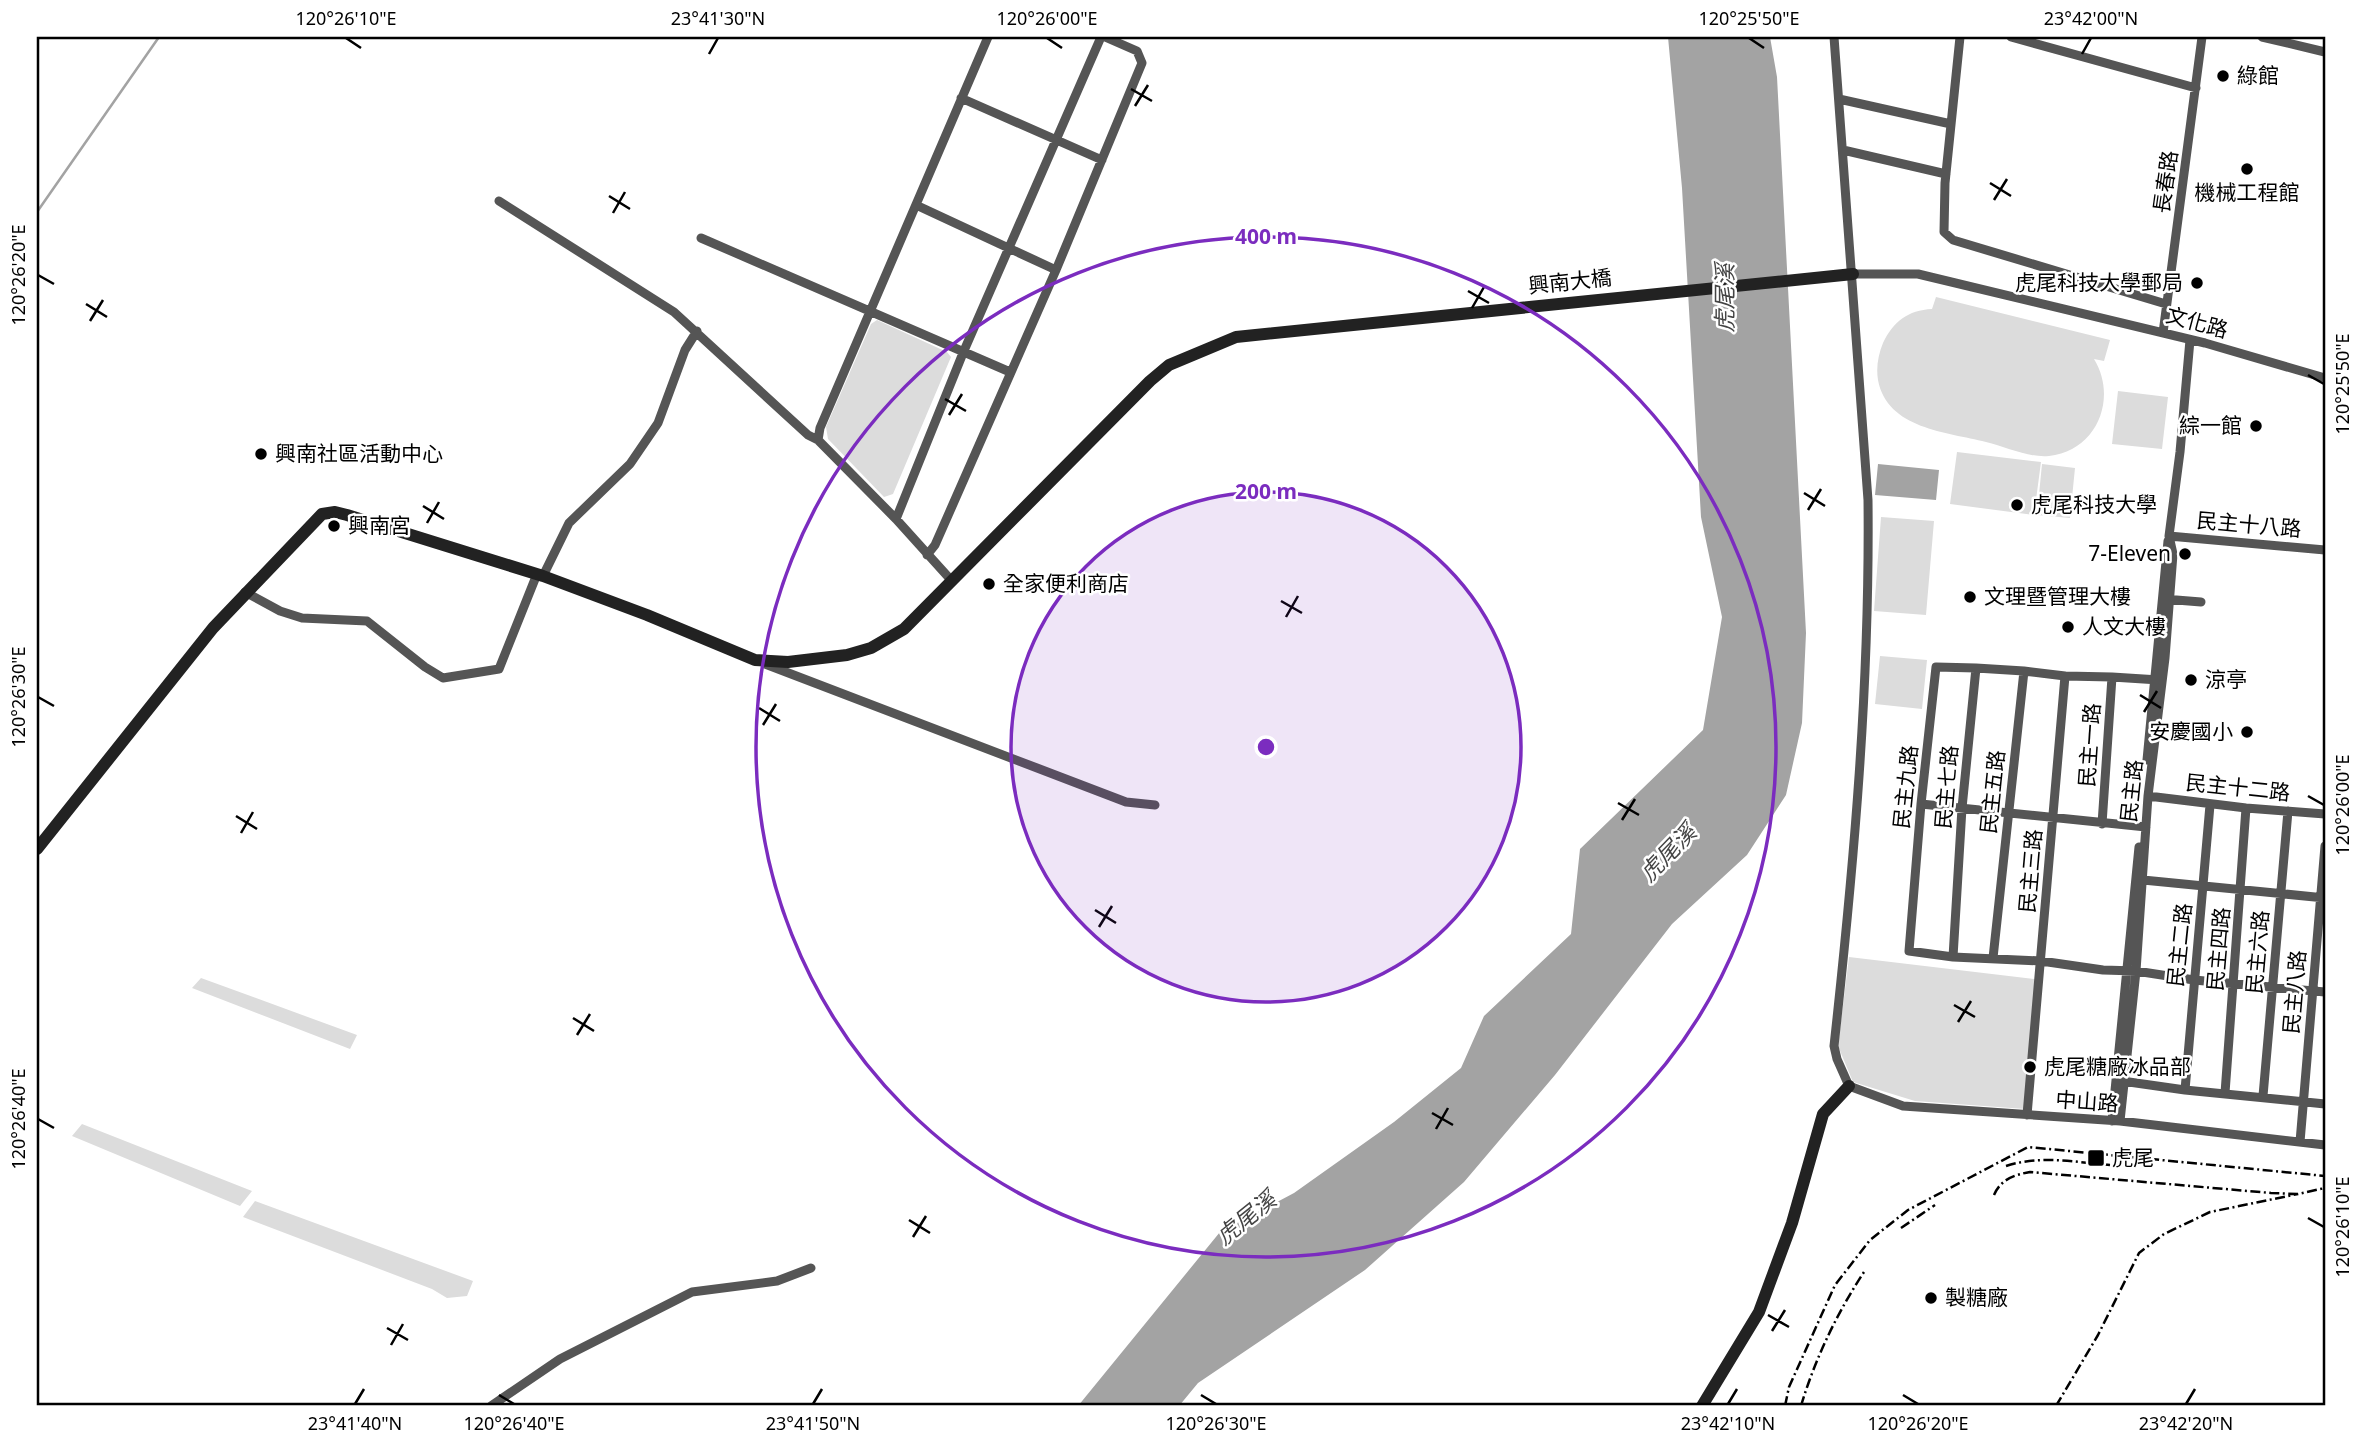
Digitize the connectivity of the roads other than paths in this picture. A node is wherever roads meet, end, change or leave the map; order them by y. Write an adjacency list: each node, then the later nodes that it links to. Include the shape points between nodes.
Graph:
1 (988, 37): 10 (street)
2 (1103, 37): 13 (street); 15 (street, via 1136,51 1142,63)
3 (1835, 37): 11 (street)
4 (1961, 37): 12 (street, 文化路)
5 (2011, 37): 9 (street)
6 (2202, 37): 9 (street, 長春路)
7 (2262, 37): 8 (street)
8 (2325, 52)
9 (2196, 88): 23 (street, 長春路)
10 (961, 98): 13 (street); 18 (street)
11 (1839, 99): 12 (street); 14 (street)
12 (1951, 124): 16 (street, 文化路)
13 (1055, 140): 15 (street); 20 (street)
14 (1843, 150): 16 (street); 22 (street)
15 (1102, 160): 21 (street)
16 (1946, 174): 23 (street, 文化路, via 1944,232 1952,240)
17 (499, 201): 25 (street, via 674,312)
18 (916, 205): 20 (street); 24 (street)
19 (701, 238): 24 (street)
20 (1009, 249): 21 (street); 28 (street)
21 (1056, 270): 29 (street)
22 (1853, 274): 26 (street, 文化路, via 1918,274); 37 (street, 興南大橋, via 1236,337 1169,365); 76 (street, via 1869,574 1850,902 1834,1046)
23 (2166, 304): 26 (street, 長春路)
24 (870, 312): 28 (street); 31 (street)
25 (696, 331): 31 (street); 36 (street, via 658,423 630,464 569,523)
26 (2163, 333): 27 (street, 文化路)
27 (2190, 340): 30 (street, 文化路); 33 (street, 民主路)
28 (962, 354): 29 (street); 32 (street)
29 (1010, 372): 35 (street)
30 (2325, 378)
31 (818, 440): 32 (street)
32 (896, 519): 35 (street)
33 (2169, 536): 34 (street, 民主十八路); 39 (street, 民主路, via 2174,554)
34 (2325, 550)
35 (927, 555): 37 (street)
36 (540, 575): 38 (street, 興南大橋, via 328,512); 38 (street, via 499,669 443,678 367,621 302,618); 41 (street, 興南大橋)
37 (951, 580): 41 (street, 興南大橋, via 904,629 871,648 788,662)
38 (245, 592): 60 (street)
39 (2166, 599): 40 (street); 46 (street, 民主路)
40 (2201, 602)
41 (755, 660): 48 (street, via 1126,802)
42 (1976, 668): 43 (street); 49 (street, 民主九路, via 1937,667); 51 (street, 民主七路)
43 (2024, 671): 44 (street); 54 (street, 民主五路)
44 (2065, 676): 45 (street); 56 (street, 民主三路)
45 (2112, 677): 46 (street, 民主一路); 57 (street, 民主一路)
46 (2159, 680): 47 (street, 民主路); 58 (street)
47 (2148, 796): 50 (street, 民主十二路); 58 (street, 民主路)
48 (1154, 804)
49 (1921, 804): 51 (street); 66 (street, 民主九路, via 1909,951)
50 (2210, 804): 52 (street, 民主十二路); 62 (street, 民主二路)
51 (1962, 808): 54 (street); 66 (street, 民主七路)
52 (2246, 808): 53 (street, 民主十二路); 63 (street, 民主四路)
53 (2288, 811): 55 (street, 民主十二路); 64 (street, 民主六路)
54 (2007, 813): 56 (street); 67 (street, 民主五路)
55 (2325, 814)
56 (2053, 818): 57 (street); 68 (street, 民主三路)
57 (2102, 824): 58 (street)
58 (2143, 827): 61 (street, 民主路); 69 (street)
59 (2325, 846): 65 (street, 民主八路)
60 (37, 849)
61 (2143, 880): 62 (street); 69 (street, 民主路)
62 (2204, 887): 63 (street); 70 (street, 民主二路)
63 (2242, 890): 64 (street); 71 (street, 民主四路)
64 (2281, 894): 65 (street); 72 (street, 民主六路)
65 (2323, 897): 73 (street, 民主八路)
66 (1953, 957): 67 (street)
67 (1993, 958): 68 (street)
68 (2041, 961): 69 (street); 82 (street, 民主三路)
69 (2131, 970): 70 (street); 75 (street, 民主路)
70 (2194, 980): 71 (street); 77 (street, 民主二路)
71 (2234, 984): 72 (street); 78 (street, 民主四路)
72 (2273, 988): 73 (street); 79 (street, 民主六路)
73 (2313, 992): 74 (street); 80 (street, 民主八路)
74 (2325, 992)
75 (2120, 1081): 77 (street); 83 (street, 民主路)
76 (1849, 1086): 82 (street, 中山路, via 1903,1106); 88 (street, via 1823,1114 1792,1223 1759,1311)
77 (2185, 1090): 78 (street)
78 (2225, 1093): 79 (street)
79 (2263, 1096): 80 (street)
80 (2302, 1101): 81 (street); 84 (street, 民主八路)
81 (2325, 1104)
82 (2027, 1115): 83 (street, 中山路)
83 (2116, 1121): 84 (street, 中山路)
84 (2301, 1142): 85 (street, 中山路)
85 (2325, 1145)
86 (811, 1268): 87 (street, via 777,1281 692,1292 561,1359)
87 (491, 1406)
88 (1702, 1406)

